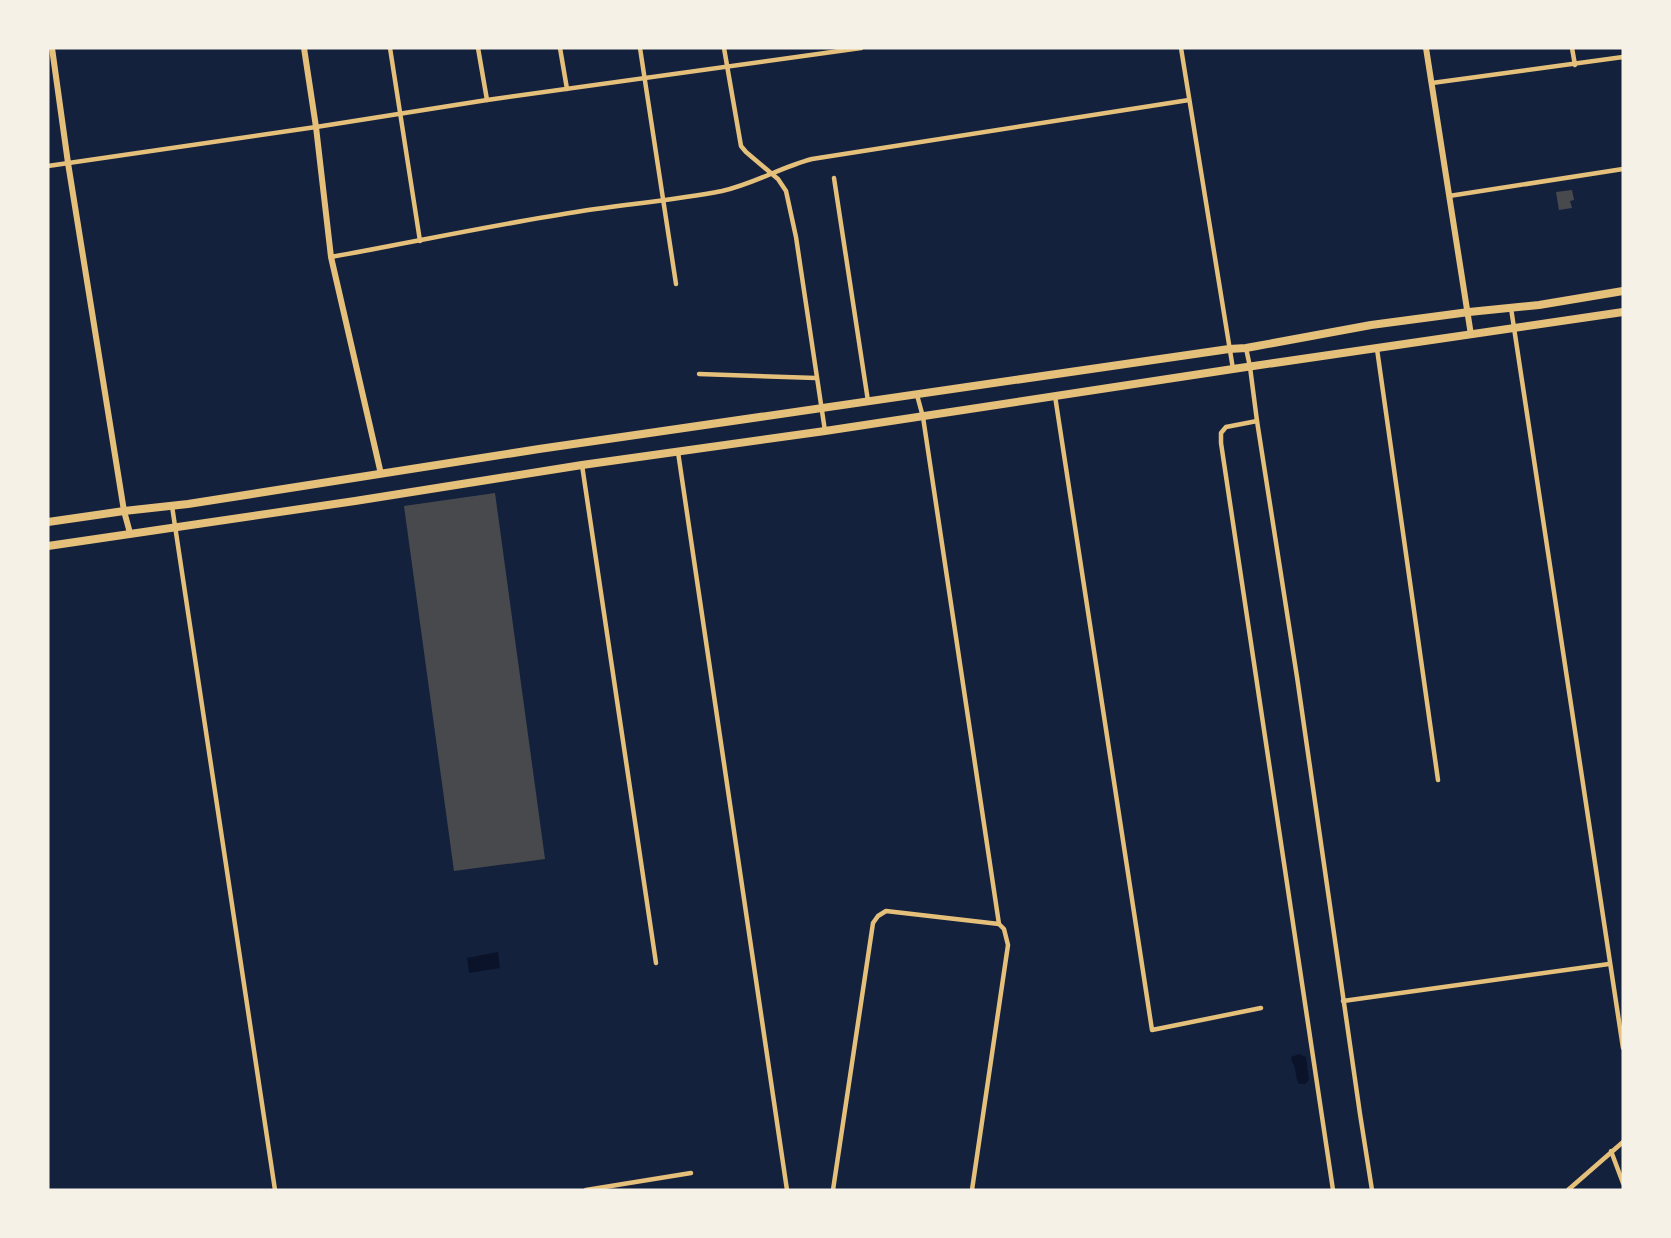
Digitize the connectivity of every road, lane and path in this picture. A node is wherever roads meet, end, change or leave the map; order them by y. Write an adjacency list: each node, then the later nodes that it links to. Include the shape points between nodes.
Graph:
1 (52, 48): 22 (street)
2 (304, 48): 21 (street)
3 (390, 48): 20 (street)
4 (478, 48): 18 (street)
5 (560, 48): 17 (street)
6 (640, 48): 15 (street)
7 (724, 48): 14 (street)
8 (861, 48): 14 (street)
9 (1181, 48): 19 (street)
10 (1426, 48): 16 (street)
11 (1572, 48): 13 (street)
12 (1623, 57): 13 (street)
13 (1575, 65): 16 (street)
14 (727, 67): 15 (street); 25 (street, via 741,146)
15 (644, 79): 17 (street); 28 (street)
16 (1432, 83): 27 (street)
17 (567, 89): 18 (street)
18 (487, 100): 20 (street)
19 (1189, 100): 25 (street, via 812,159); 39 (street)
20 (400, 114): 21 (street); 29 (street)
21 (316, 127): 22 (street); 30 (street)
22 (68, 163): 23 (street); 56 (street)
23 (48, 166)
24 (1623, 170): 27 (street)
25 (773, 174): 28 (street, via 742,186); 44 (street, via 786,191 796,237)
26 (834, 178): 47 (street)
27 (1449, 196): 34 (street)
28 (664, 201): 29 (street, via 584,211); 31 (street)
29 (420, 241): 30 (street)
30 (331, 258): 54 (street)
31 (676, 284)
32 (1623, 291): 33 (highway)
33 (1511, 308): 34 (highway); 36 (street)
34 (1468, 312): 37 (street); 38 (highway)
35 (1623, 312): 36 (highway)
36 (1513, 328): 37 (highway); 64 (street)
37 (1471, 335): 40 (highway)
38 (1246, 348): 39 (highway); 41 (street)
39 (1229, 349): 42 (street); 45 (highway)
40 (1377, 349): 41 (highway); 61 (street)
41 (1250, 367): 42 (highway); 50 (street)
42 (1233, 369): 46 (highway)
43 (699, 374): 44 (street)
44 (816, 378): 48 (street)
45 (917, 394): 47 (highway); 49 (street)
46 (1055, 396): 49 (highway); 66 (street, via 1152,1030)
47 (868, 401): 48 (highway)
48 (821, 409): 51 (street); 54 (highway)
49 (923, 417): 51 (highway); 62 (street)
50 (1257, 421): 65 (street); 77 (street, via 1226,428 1221,433 1221,443)
51 (825, 431): 52 (highway)
52 (678, 452): 53 (highway); 74 (street)
53 (582, 465): 58 (highway); 63 (street)
54 (381, 474): 55 (highway)
55 (172, 506): 56 (highway); 58 (street)
56 (124, 511): 57 (highway); 59 (street)
57 (48, 522)
58 (176, 526): 59 (highway); 72 (street)
59 (130, 533): 60 (highway)
60 (48, 546)
61 (1438, 780)
62 (999, 924): 75 (street, via 886,911 873,923); 76 (street, via 1008,945)
63 (656, 963)
64 (1609, 964): 65 (street); 67 (street)
65 (1343, 1001): 78 (street)
66 (1261, 1008)
67 (1623, 1048)
68 (1623, 1142): 69 (street)
69 (1611, 1151): 71 (street); 79 (street)
70 (691, 1173): 73 (street)
71 (1623, 1183)
72 (274, 1190)
73 (586, 1190)
74 (787, 1190)
75 (833, 1190)
76 (972, 1190)
77 (1333, 1190)
78 (1372, 1190)
79 (1568, 1190)

